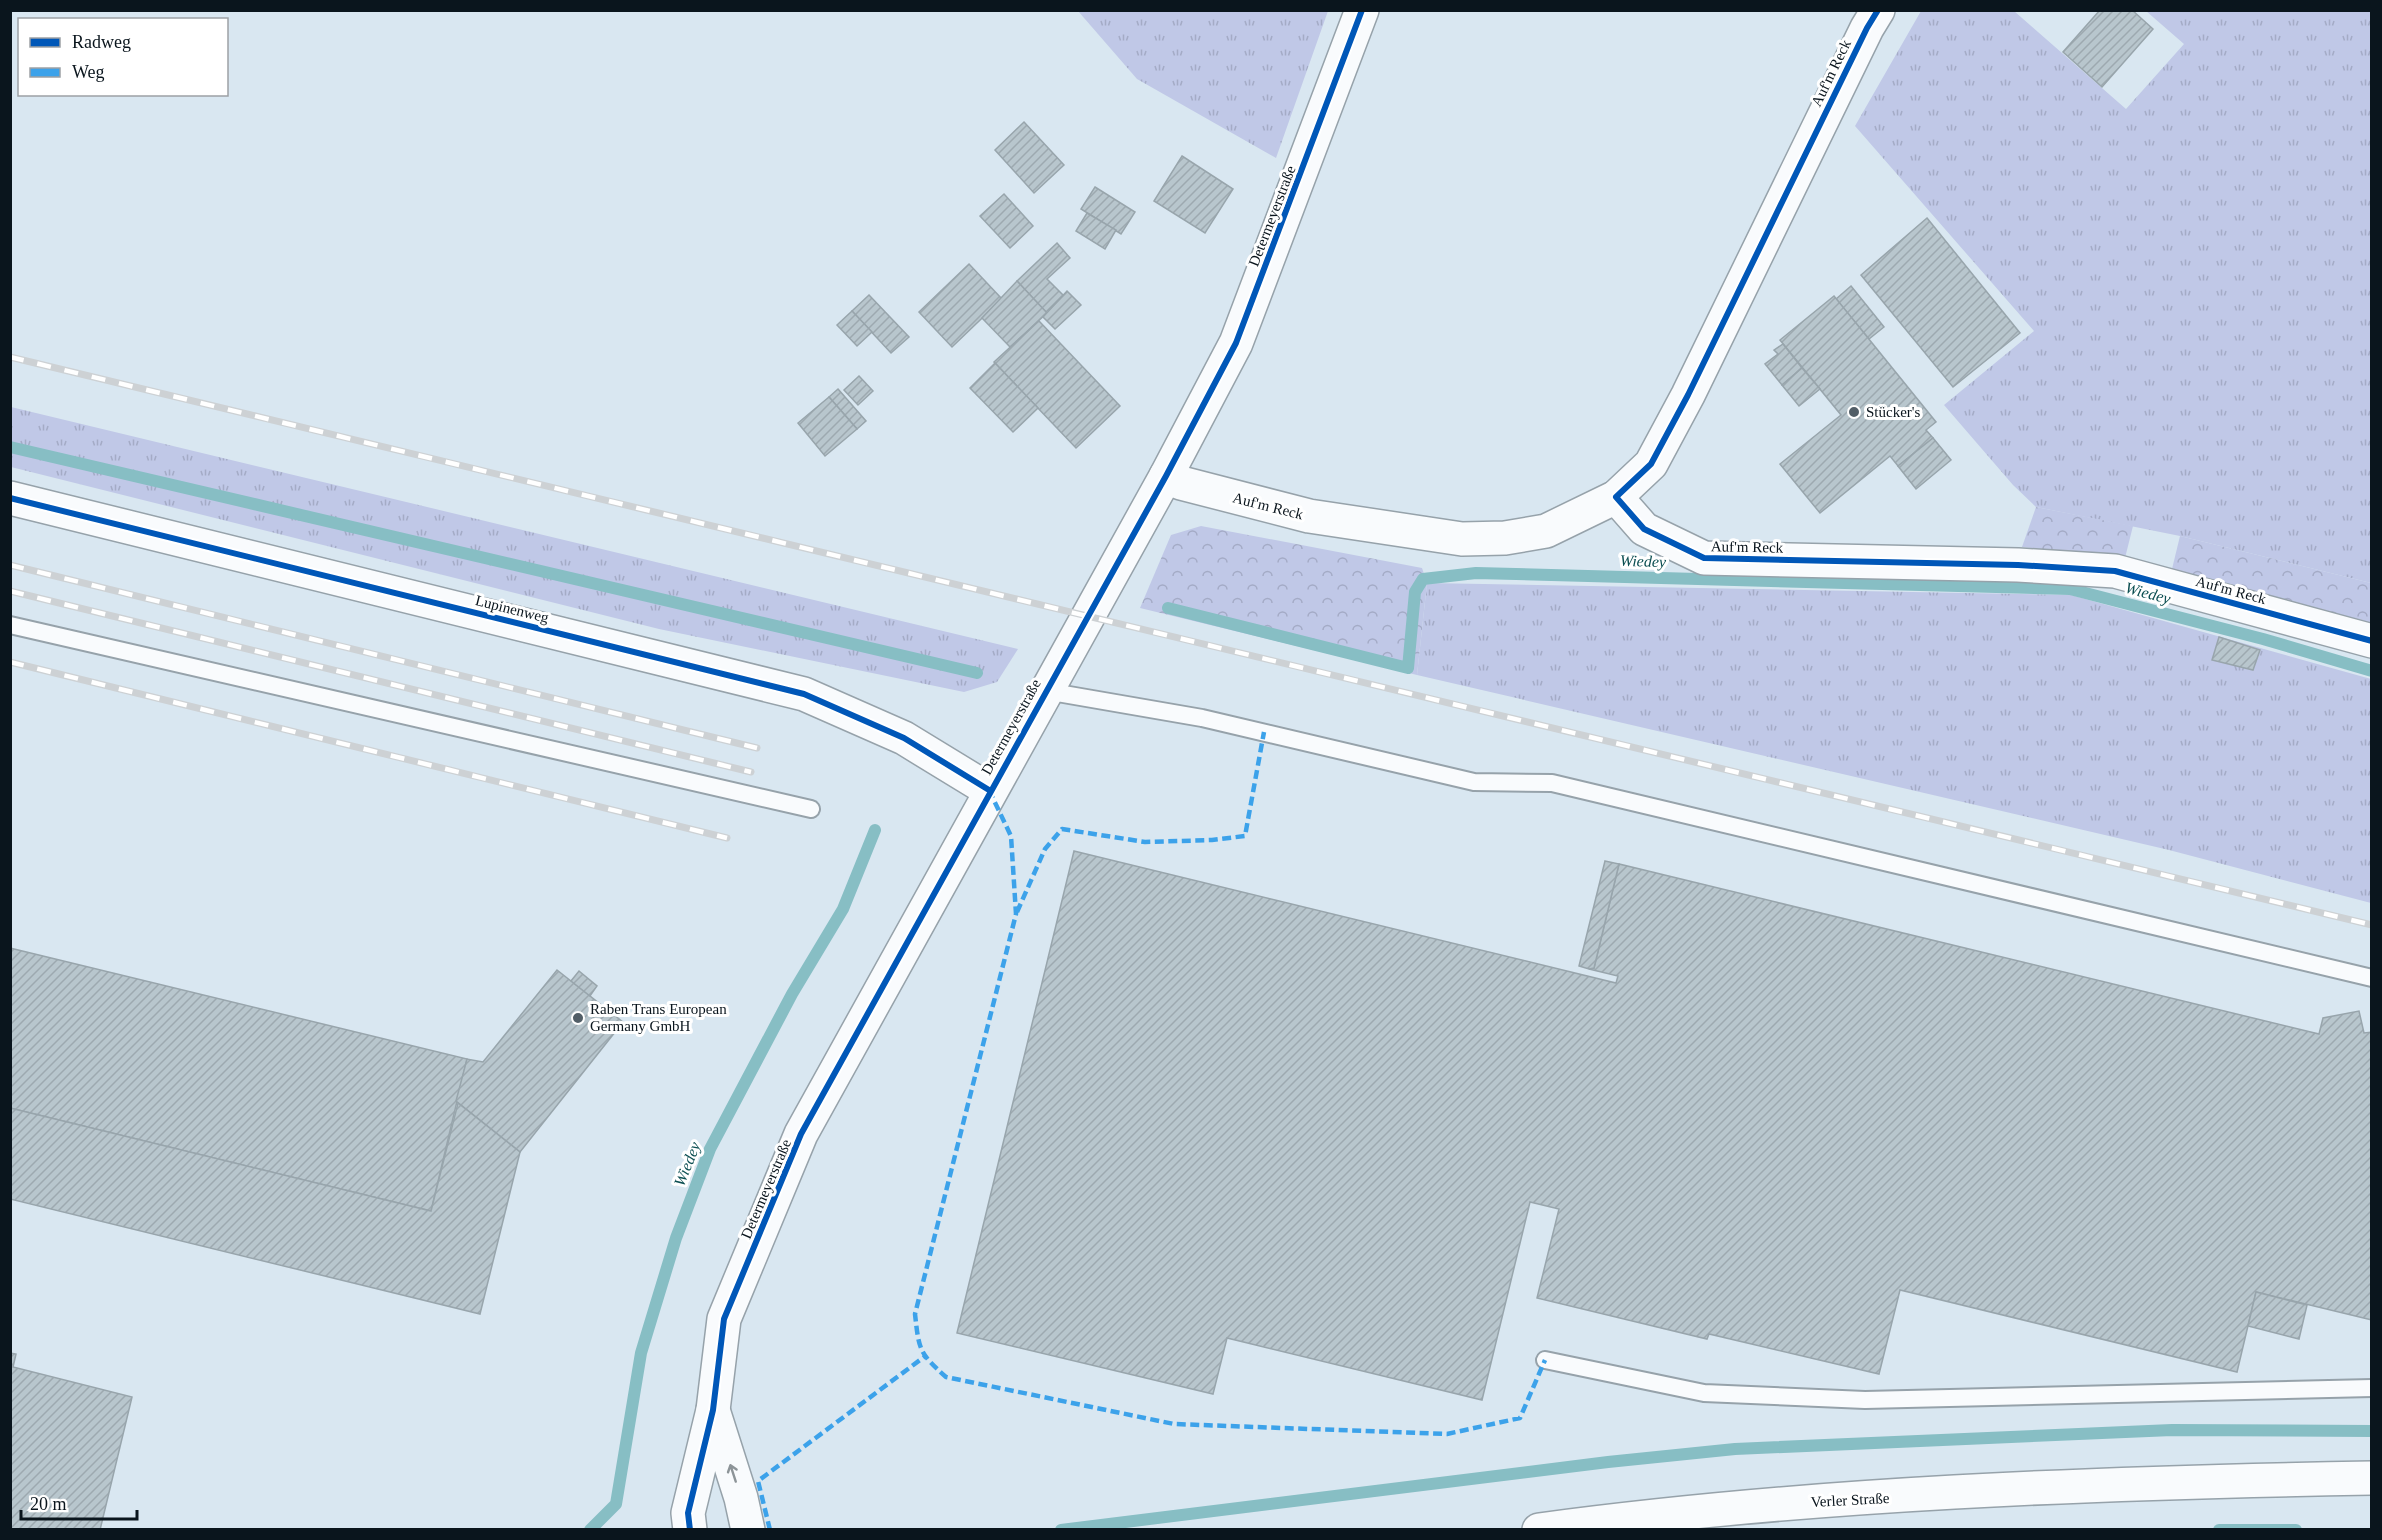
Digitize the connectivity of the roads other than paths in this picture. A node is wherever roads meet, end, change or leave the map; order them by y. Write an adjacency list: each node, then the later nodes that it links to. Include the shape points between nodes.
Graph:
1 (1362, 10): 3 (street, Determeyerstraße, via 1236,343)
2 (1878, 10): 4 (street, Auf'm Reck, via 1651,464)
3 (1166, 476): 4 (street, Auf'm Reck, via 1309,516 1462,539 1505,538 1546,531); 8 (street, Determeyerstraße)
4 (1616, 497): 7 (street, Auf'm Reck, via 1644,529 1704,558 2115,571)
5 (10, 498): 9 (street, Lupinenweg, via 804,694 904,738)
6 (10, 625): 10 (lane)
7 (2372, 641)
8 (1046, 690): 9 (street, Determeyerstraße); 11 (lane, via 1202,718 1474,782 1552,783)
9 (989, 790): 14 (street, Determeyerstraße, via 801,1134 724,1319)
10 (811, 808)
11 (2372, 978)
12 (1545, 1360): 13 (lane, via 1704,1393 1864,1400)
13 (2372, 1388)
14 (713, 1410): 18 (street, Determeyerstraße, via 688,1513); 19 (street, Determeyerstraße, one-way to 14)
15 (2372, 1478): 16 (street, Verler Straße)
16 (2162, 1482): 17 (street, Verler Straße); 20 (street, Verler Straße, via 1732,1507)
17 (2372, 1495)
18 (690, 1530)
19 (748, 1530)
20 (1539, 1530)

